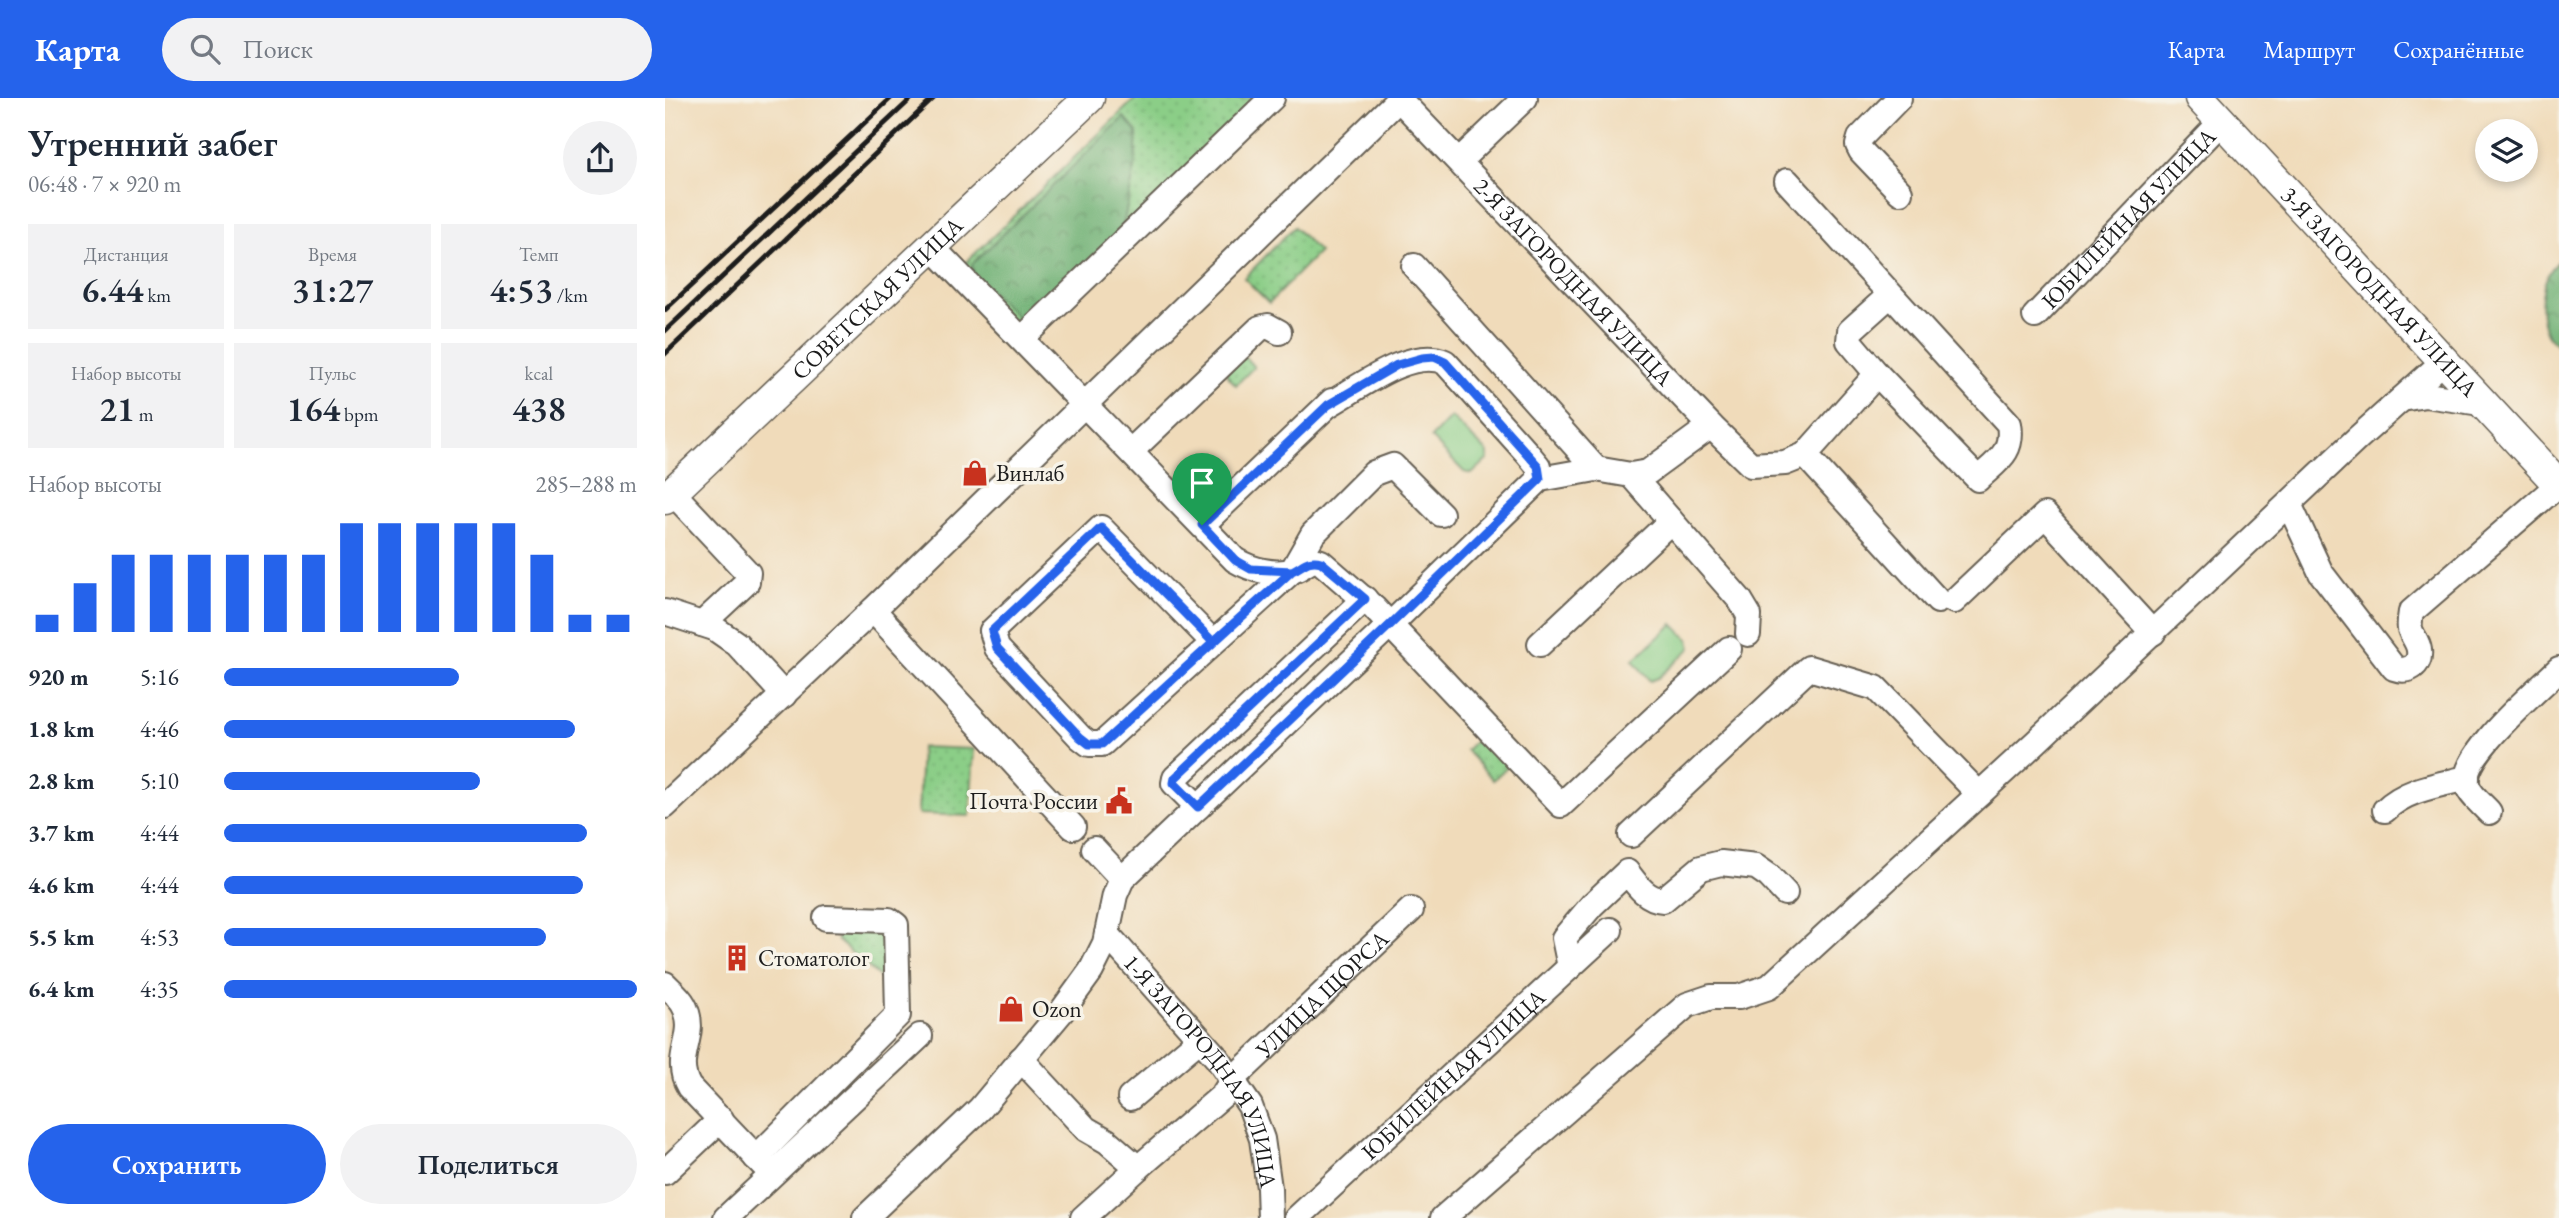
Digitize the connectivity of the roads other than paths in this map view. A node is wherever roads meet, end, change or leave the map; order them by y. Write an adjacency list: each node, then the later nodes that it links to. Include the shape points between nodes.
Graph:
1 (1090, 98): 11 (main road, СОВЕТСКАЯ УЛИЦА)
2 (1272, 98): 16 (street)
3 (1399, 98): 8 (street, 2-Я ЗАГОРОДНАЯ УЛИЦА); 21 (street)
4 (1525, 98): 8 (street)
5 (1899, 98): 10 (street, via 1858,145)
6 (2200, 98): 7 (main road, 3-Я ЗАГОРОДНАЯ УЛИЦА)
7 (2222, 121): 14 (street, ЮБИЛЕЙНАЯ УЛИЦА); 17 (main road, 3-Я ЗАГОРОДНАЯ УЛИЦА)
8 (1459, 161): 22 (street, 2-Я ЗАГОРОДНАЯ УЛИЦА)
9 (1787, 181): 13 (street)
10 (1900, 192)
11 (932, 247): 16 (street); 29 (main road, СОВЕТСКАЯ УЛИЦА)
12 (1414, 265): 25 (street)
13 (1890, 295): 18 (street, via 1850,331 1849,341); 18 (street, via 2009,424 2007,451 1978,479)
14 (2035, 316)
15 (1279, 332): 23 (street, via 1268,326 1260,328)
16 (1023, 338): 21 (street)
17 (2443, 362): 19 (street); 20 (main road, 3-Я ЗАГОРОДНАЯ УЛИЦА)
18 (1877, 374): 24 (street)
19 (2402, 399): 20 (street, via 2425,395); 30 (street)
20 (2481, 403): 28 (main road, 3-Я ЗАГОРОДНАЯ УЛИЦА)
21 (1086, 404): 23 (street); 36 (street)
22 (1710, 426): 24 (street, 2-Я ЗАГОРОДНАЯ УЛИЦА, via 1751,465 1785,463); 26 (street, via 1648,472)
23 (1131, 451): 33 (street)
24 (1805, 455): 40 (street, via 1946,601 2045,515)
25 (1596, 469): 26 (street); 27 (street)
26 (1631, 475): 32 (street)
27 (1540, 479): 33 (street, via 1538,466 1445,362 1422,358 1397,365 1330,403); 39 (street)
28 (2559, 485): 30 (street, via 2411,612 2409,626 2419,659 2403,671 2394,668 2321,573)
29 (669, 496): 38 (street, via 748,573 747,582)
30 (2289, 504): 40 (street)
31 (1441, 514): 34 (street, via 1393,466 1384,468 1313,534)
32 (1671, 522): 39 (street, via 1749,615 1738,641 1561,805); 42 (street)
33 (1202, 525): 34 (street, via 1235,560 1251,569)
34 (1292, 571): 35 (street, via 1314,560 1321,562); 41 (street)
35 (1365, 599): 39 (street); 48 (street, via 1175,778 1174,783)
36 (873, 610): 44 (street); 51 (street)
37 (665, 611): 38 (street)
38 (702, 624): 44 (street, via 737,644)
39 (1390, 625): 48 (street)
40 (2153, 633): 46 (street)
41 (1213, 642): 41 (street, via 1102,744 1089,744 997,648 992,631 1101,528)
42 (1540, 644)
43 (2559, 669): 45 (street, via 2489,736)
44 (784, 695): 47 (street)
45 (2467, 778): 49 (street, via 2421,789 2393,801); 50 (street, via 2467,786)
46 (1979, 794): 52 (street, via 1876,688 1809,668); 76 (street, via 1769,987 1687,1005)
47 (665, 806)
48 (1198, 807): 54 (street)
49 (2385, 810)
50 (2489, 812)
51 (1073, 827)
52 (1631, 835)
53 (1094, 849): 54 (street)
54 (1122, 879): 59 (street)
55 (1785, 894): 60 (street, via 1756,867 1721,863 1701,868 1663,900 1653,899 1627,872 1565,939)
56 (1411, 910): 65 (street, УЛИЦА ЩОРСА)
57 (826, 918): 68 (street, via 889,920 896,925 898,1015)
58 (1610, 930): 60 (street, ЮБИЛЕЙНАЯ УЛИЦА)
59 (1107, 933): 63 (street, 1-Я ЗАГОРОДНАЯ УЛИЦА); 64 (street, via 1091,971)
60 (1570, 967): 75 (street, ЮБИЛЕЙНАЯ УЛИЦА)
61 (665, 984): 67 (street, via 686,1008 689,1024 682,1075)
62 (920, 1036): 68 (street)
63 (1200, 1039): 65 (street, 1-Я ЗАГОРОДНАЯ УЛИЦА); 66 (street)
64 (1021, 1059): 69 (street, via 1086,1129); 72 (street, via 981,1109)
65 (1233, 1079): 69 (street, УЛИЦА ЩОРСА, via 1223,1095); 74 (street, 1-Я ЗАГОРОДНАЯ УЛИЦА, via 1250,1106 1262,1139)
66 (1129, 1098)
67 (721, 1119): 68 (street); 70 (street)
68 (764, 1166): 71 (street)
69 (1137, 1168): 73 (street, УЛИЦА ЩОРСА)
70 (665, 1171)
71 (726, 1218)
72 (865, 1218)
73 (1083, 1218)
74 (1270, 1218)
75 (1297, 1218)
76 (1443, 1218)

